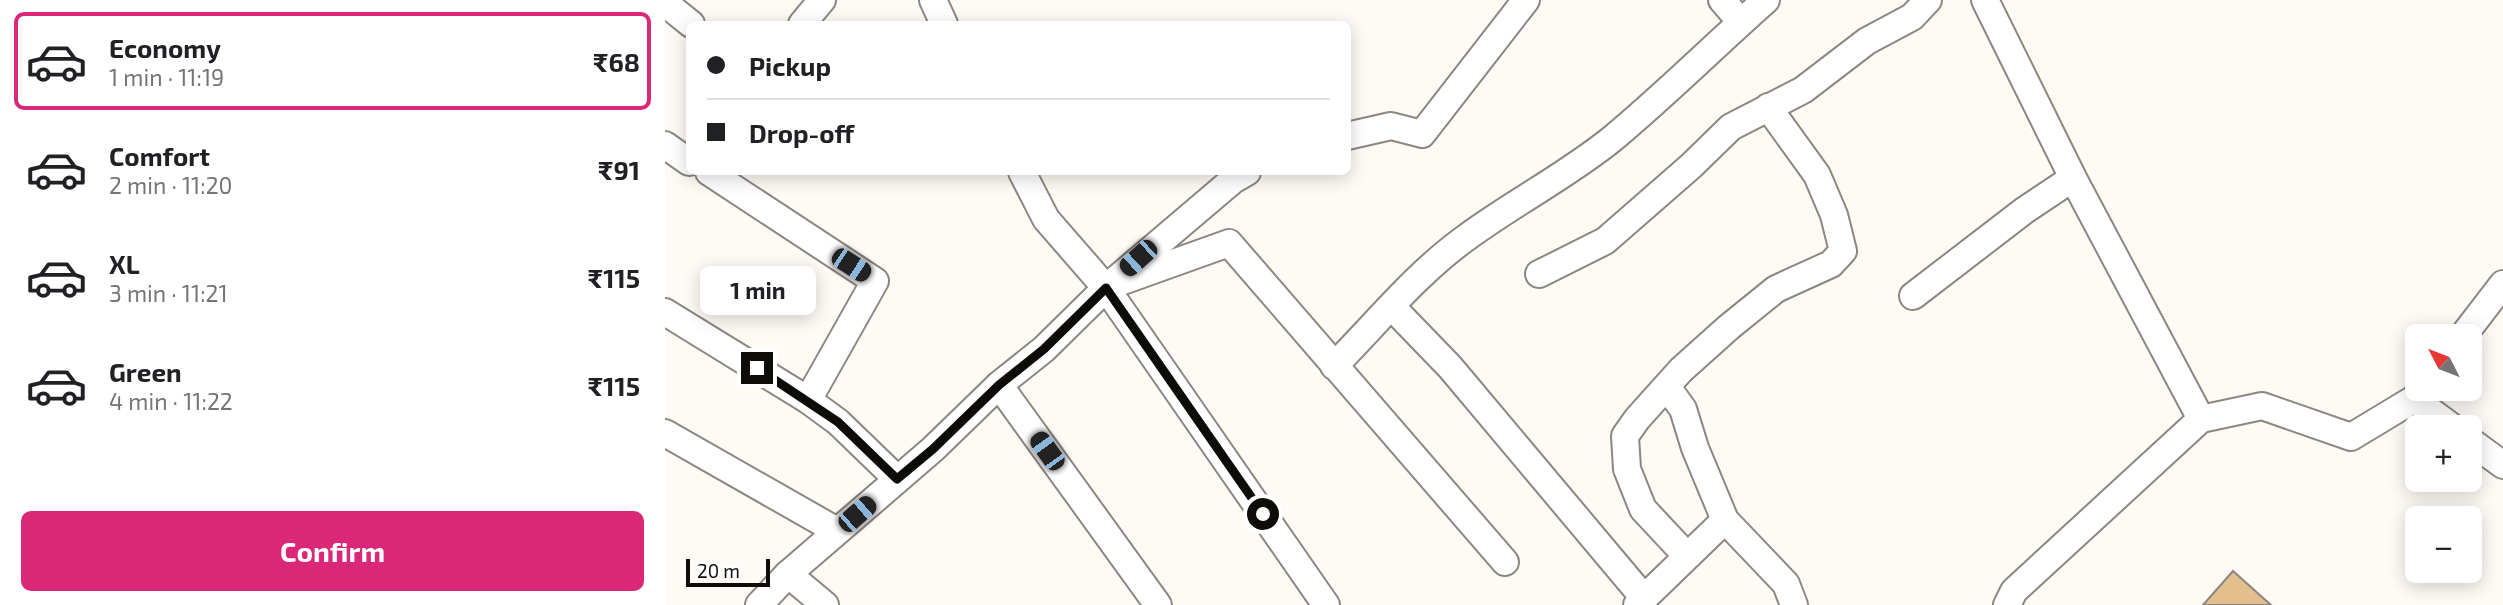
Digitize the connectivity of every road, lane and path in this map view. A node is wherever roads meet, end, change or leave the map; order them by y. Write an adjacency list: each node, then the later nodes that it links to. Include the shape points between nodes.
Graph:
1 (822, 0): 10 (street)
2 (933, 0): 11 (street)
3 (1526, 0): 14 (street, via 1422,134 1391,126)
4 (1722, 0): 12 (street)
5 (1766, 0): 12 (street)
6 (1928, 0): 13 (street, via 1912,17 1867,41 1803,90)
7 (1985, 0): 20 (street)
8 (665, 2): 9 (street)
9 (687, 21)
10 (804, 21)
11 (943, 21)
12 (1741, 22): 25 (street, via 1612,138 1462,240)
13 (1768, 107): 21 (street, via 1731,127 1605,241); 30 (street, via 1817,175 1843,251 1831,264 1776,289)
14 (1351, 135)
15 (665, 145): 16 (street)
16 (686, 160)
17 (714, 175): 31 (street, via 874,281)
18 (1024, 175): 23 (street, via 1046,219)
19 (1242, 175): 23 (street)
20 (2073, 178): 24 (street); 35 (street)
21 (1539, 274)
22 (2503, 284): 27 (street)
23 (1106, 288): 28 (street, via 1229,243); 29 (street, via 1044,349); 49 (street)
24 (1913, 296)
25 (1392, 307): 28 (street); 45 (street, via 1450,367)
26 (665, 312): 31 (street)
27 (2472, 324)
28 (1334, 366): 43 (street)
29 (999, 385): 39 (street); 48 (street)
30 (1667, 387): 40 (street, via 1683,409); 42 (street, via 1625,436 1627,468 1643,509)
31 (808, 400): 39 (street)
32 (2407, 401): 35 (street, via 2351,437 2262,406)
33 (2425, 401): 34 (street)
34 (2440, 415)
35 (2201, 419): 51 (street, via 2014,591)
36 (665, 433): 41 (street)
37 (2482, 450): 38 (street)
38 (2503, 465)
39 (897, 479): 41 (street)
40 (1725, 520): 42 (street); 50 (street, via 1787,584)
41 (837, 531): 44 (street)
42 (1686, 555): 45 (street)
43 (1504, 562)
44 (788, 573): 46 (street); 47 (street)
45 (1641, 602)
46 (759, 605)
47 (825, 605)
48 (1158, 605)
49 (1326, 605)
50 (1794, 605)
51 (2007, 605)

